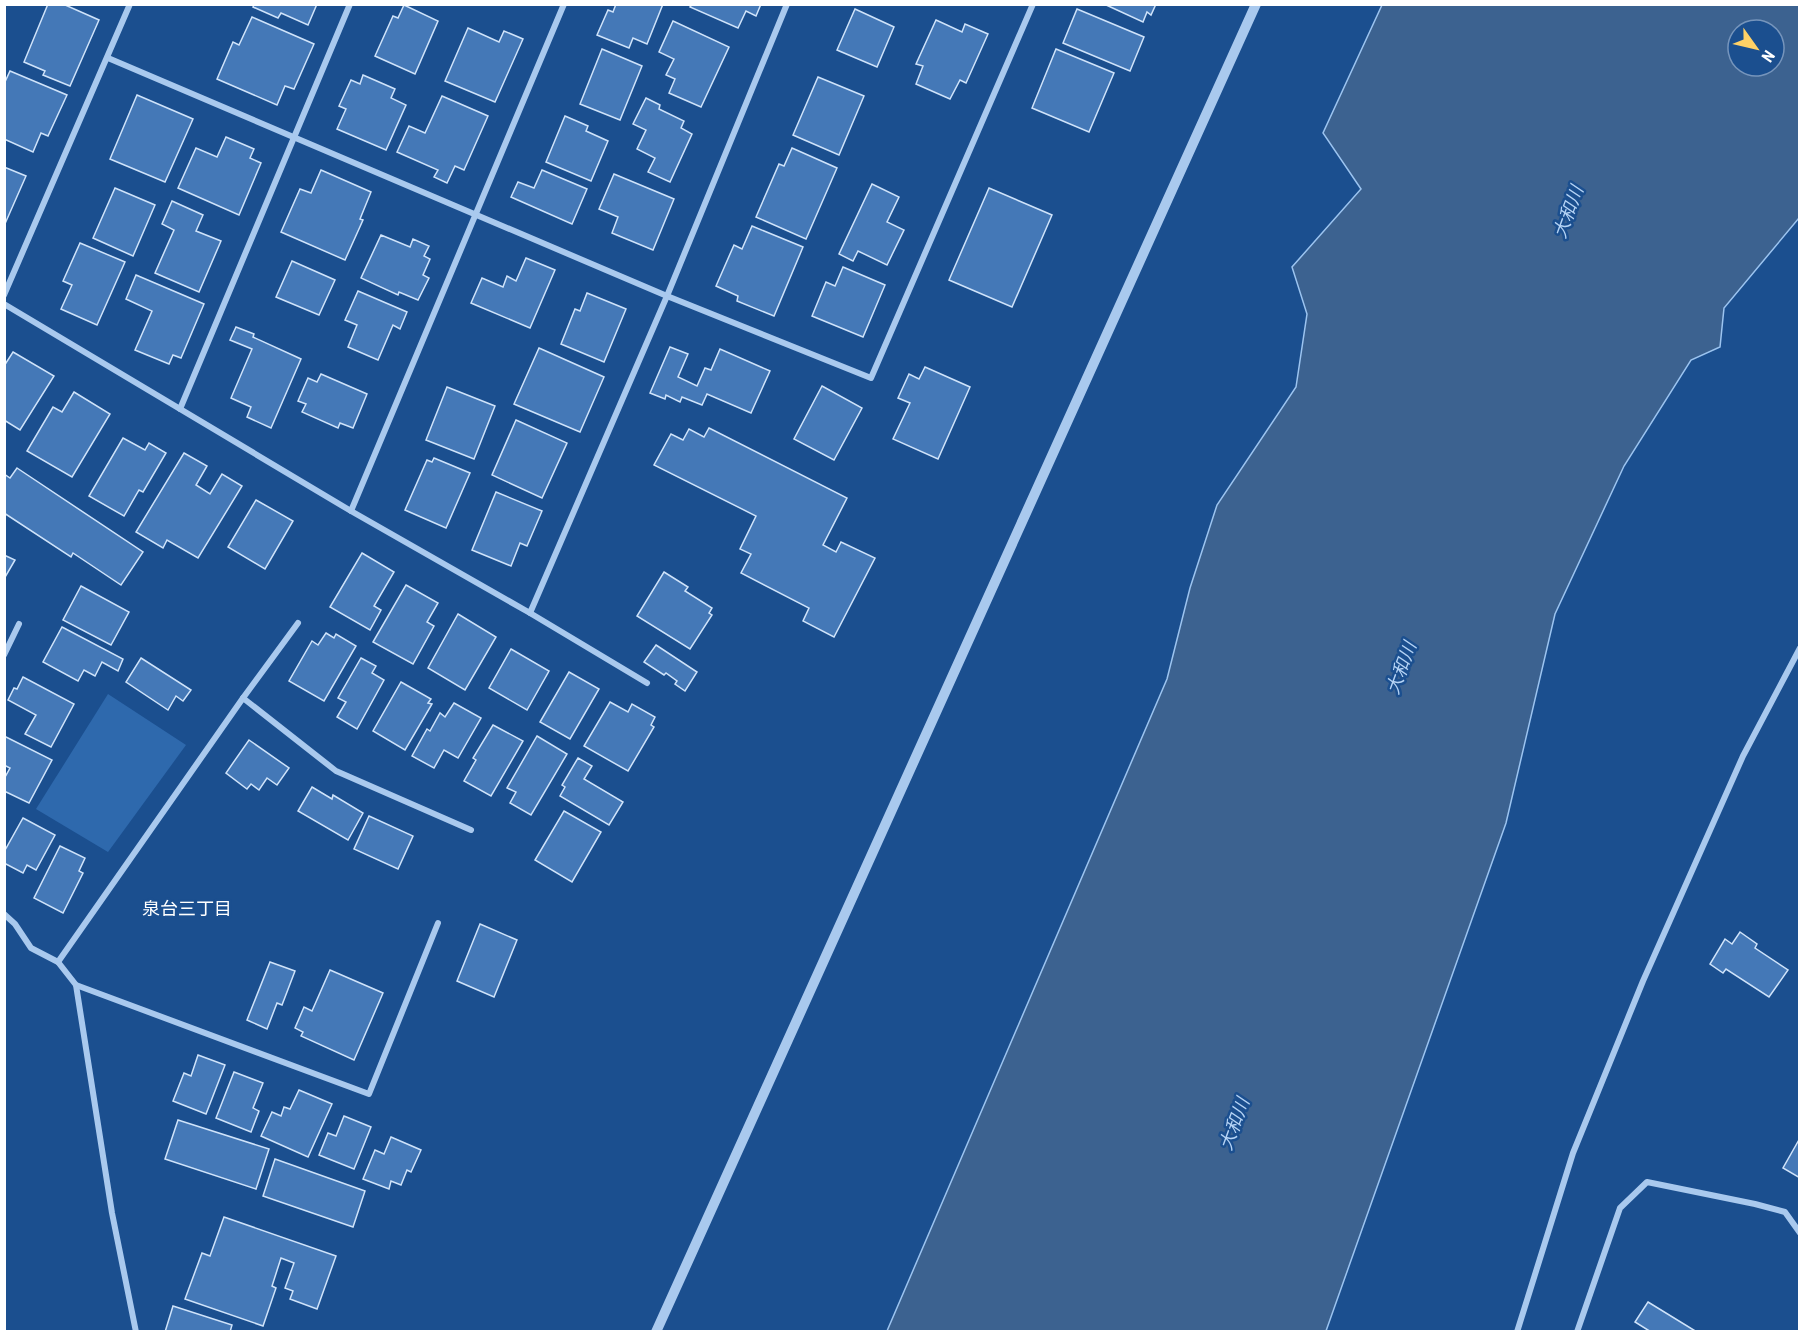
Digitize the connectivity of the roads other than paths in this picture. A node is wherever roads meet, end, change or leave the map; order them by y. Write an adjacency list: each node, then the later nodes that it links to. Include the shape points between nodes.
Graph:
1 (130, 4): 7 (street)
2 (350, 4): 8 (street)
3 (564, 4): 9 (street)
4 (787, 4): 11 (street)
5 (1033, 4): 11 (street, via 871,378)
6 (1256, 4): 29 (street)
7 (108, 58): 8 (street); 10 (street)
8 (294, 139): 9 (street); 13 (street)
9 (474, 215): 11 (street); 14 (street)
10 (4, 295)
11 (667, 296): 15 (street)
12 (4, 304): 13 (street)
13 (180, 409): 14 (street)
14 (351, 511): 15 (street)
15 (530, 613): 20 (street)
16 (298, 622): 21 (street)
17 (19, 624): 19 (street)
18 (1800, 648): 30 (street, via 1743,756 1642,981 1573,1154)
19 (4, 655)
20 (647, 683)
21 (243, 698): 22 (street, via 336,771); 25 (street)
22 (471, 830)
23 (4, 914): 25 (street, via 32,948)
24 (438, 923): 26 (street, via 369,1094)
25 (58, 962): 26 (street)
26 (76, 985): 28 (street, via 112,1213)
27 (1800, 1233): 31 (street, via 1785,1212 1647,1182 1620,1208)
28 (136, 1332)
29 (656, 1332)
30 (1517, 1332)
31 (1577, 1332)

